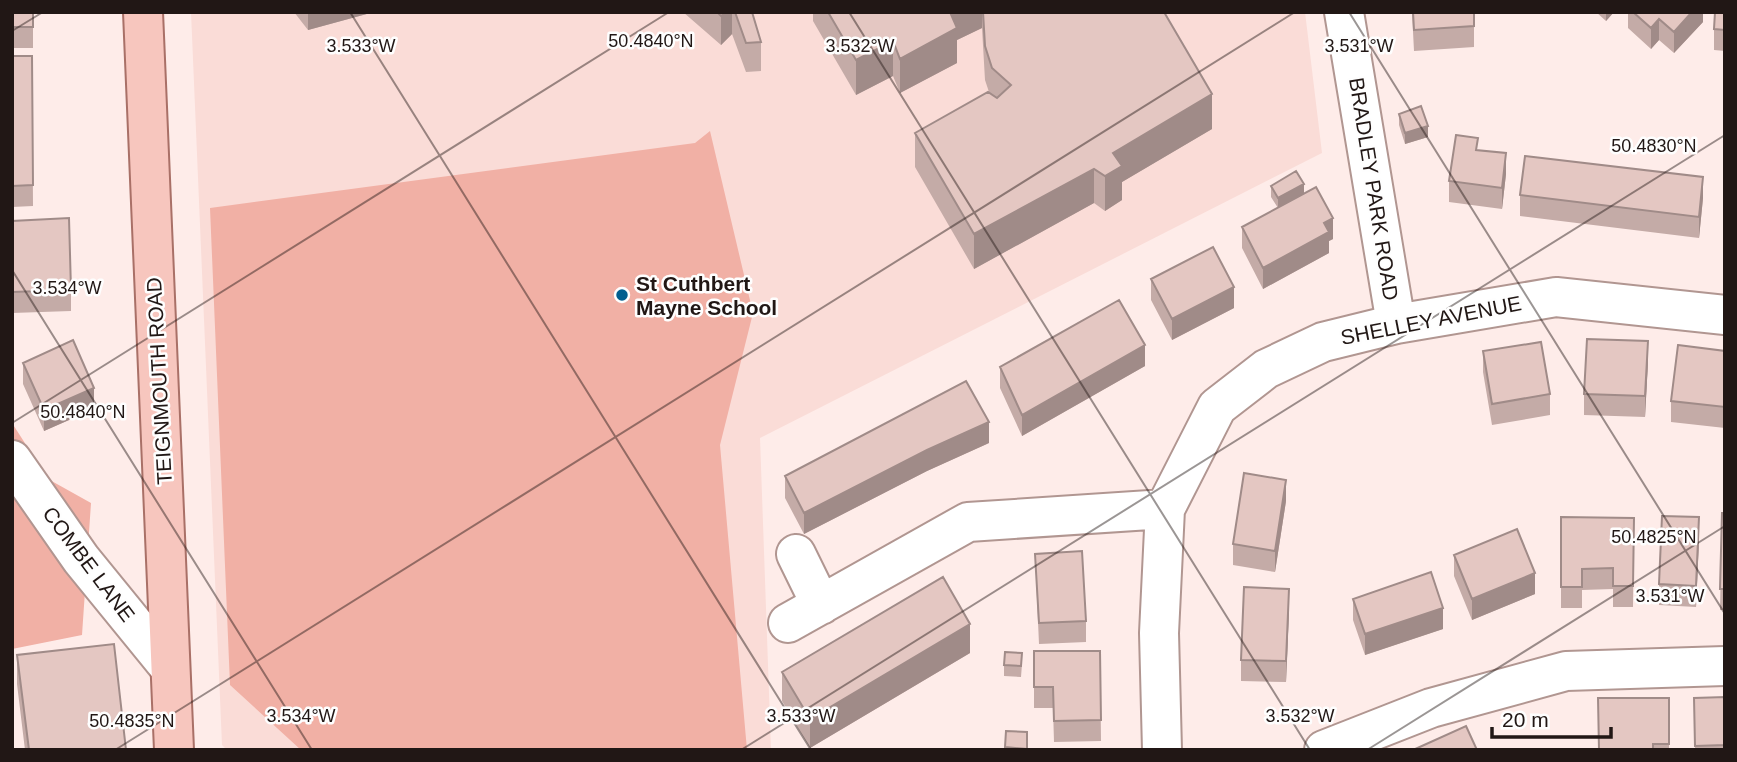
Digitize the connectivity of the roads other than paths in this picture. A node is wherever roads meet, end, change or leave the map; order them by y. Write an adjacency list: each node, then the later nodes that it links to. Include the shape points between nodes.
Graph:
1 (143, 12): 9 (main road, TEIGNMOUTH ROAD)
2 (1344, 12): 4 (street, BRADLEY PARK ROAD)
3 (1725, 315): 4 (street, SHELLEY AVENUE, via 1556,297)
4 (1395, 324): 6 (street, SHELLEY AVENUE, via 1322,342 1266,369 1217,407)
5 (12, 460): 9 (street, COMBE LANE, via 81,559)
6 (1165, 509): 7 (street, via 968,522 804,614); 11 (street, SHELLEY AVENUE)
7 (796, 554)
8 (1725, 666): 12 (street, via 1566,671 1431,708)
9 (169, 667): 10 (main road, TEIGNMOUTH ROAD)
10 (174, 750)
11 (1162, 750)
12 (1324, 750)

